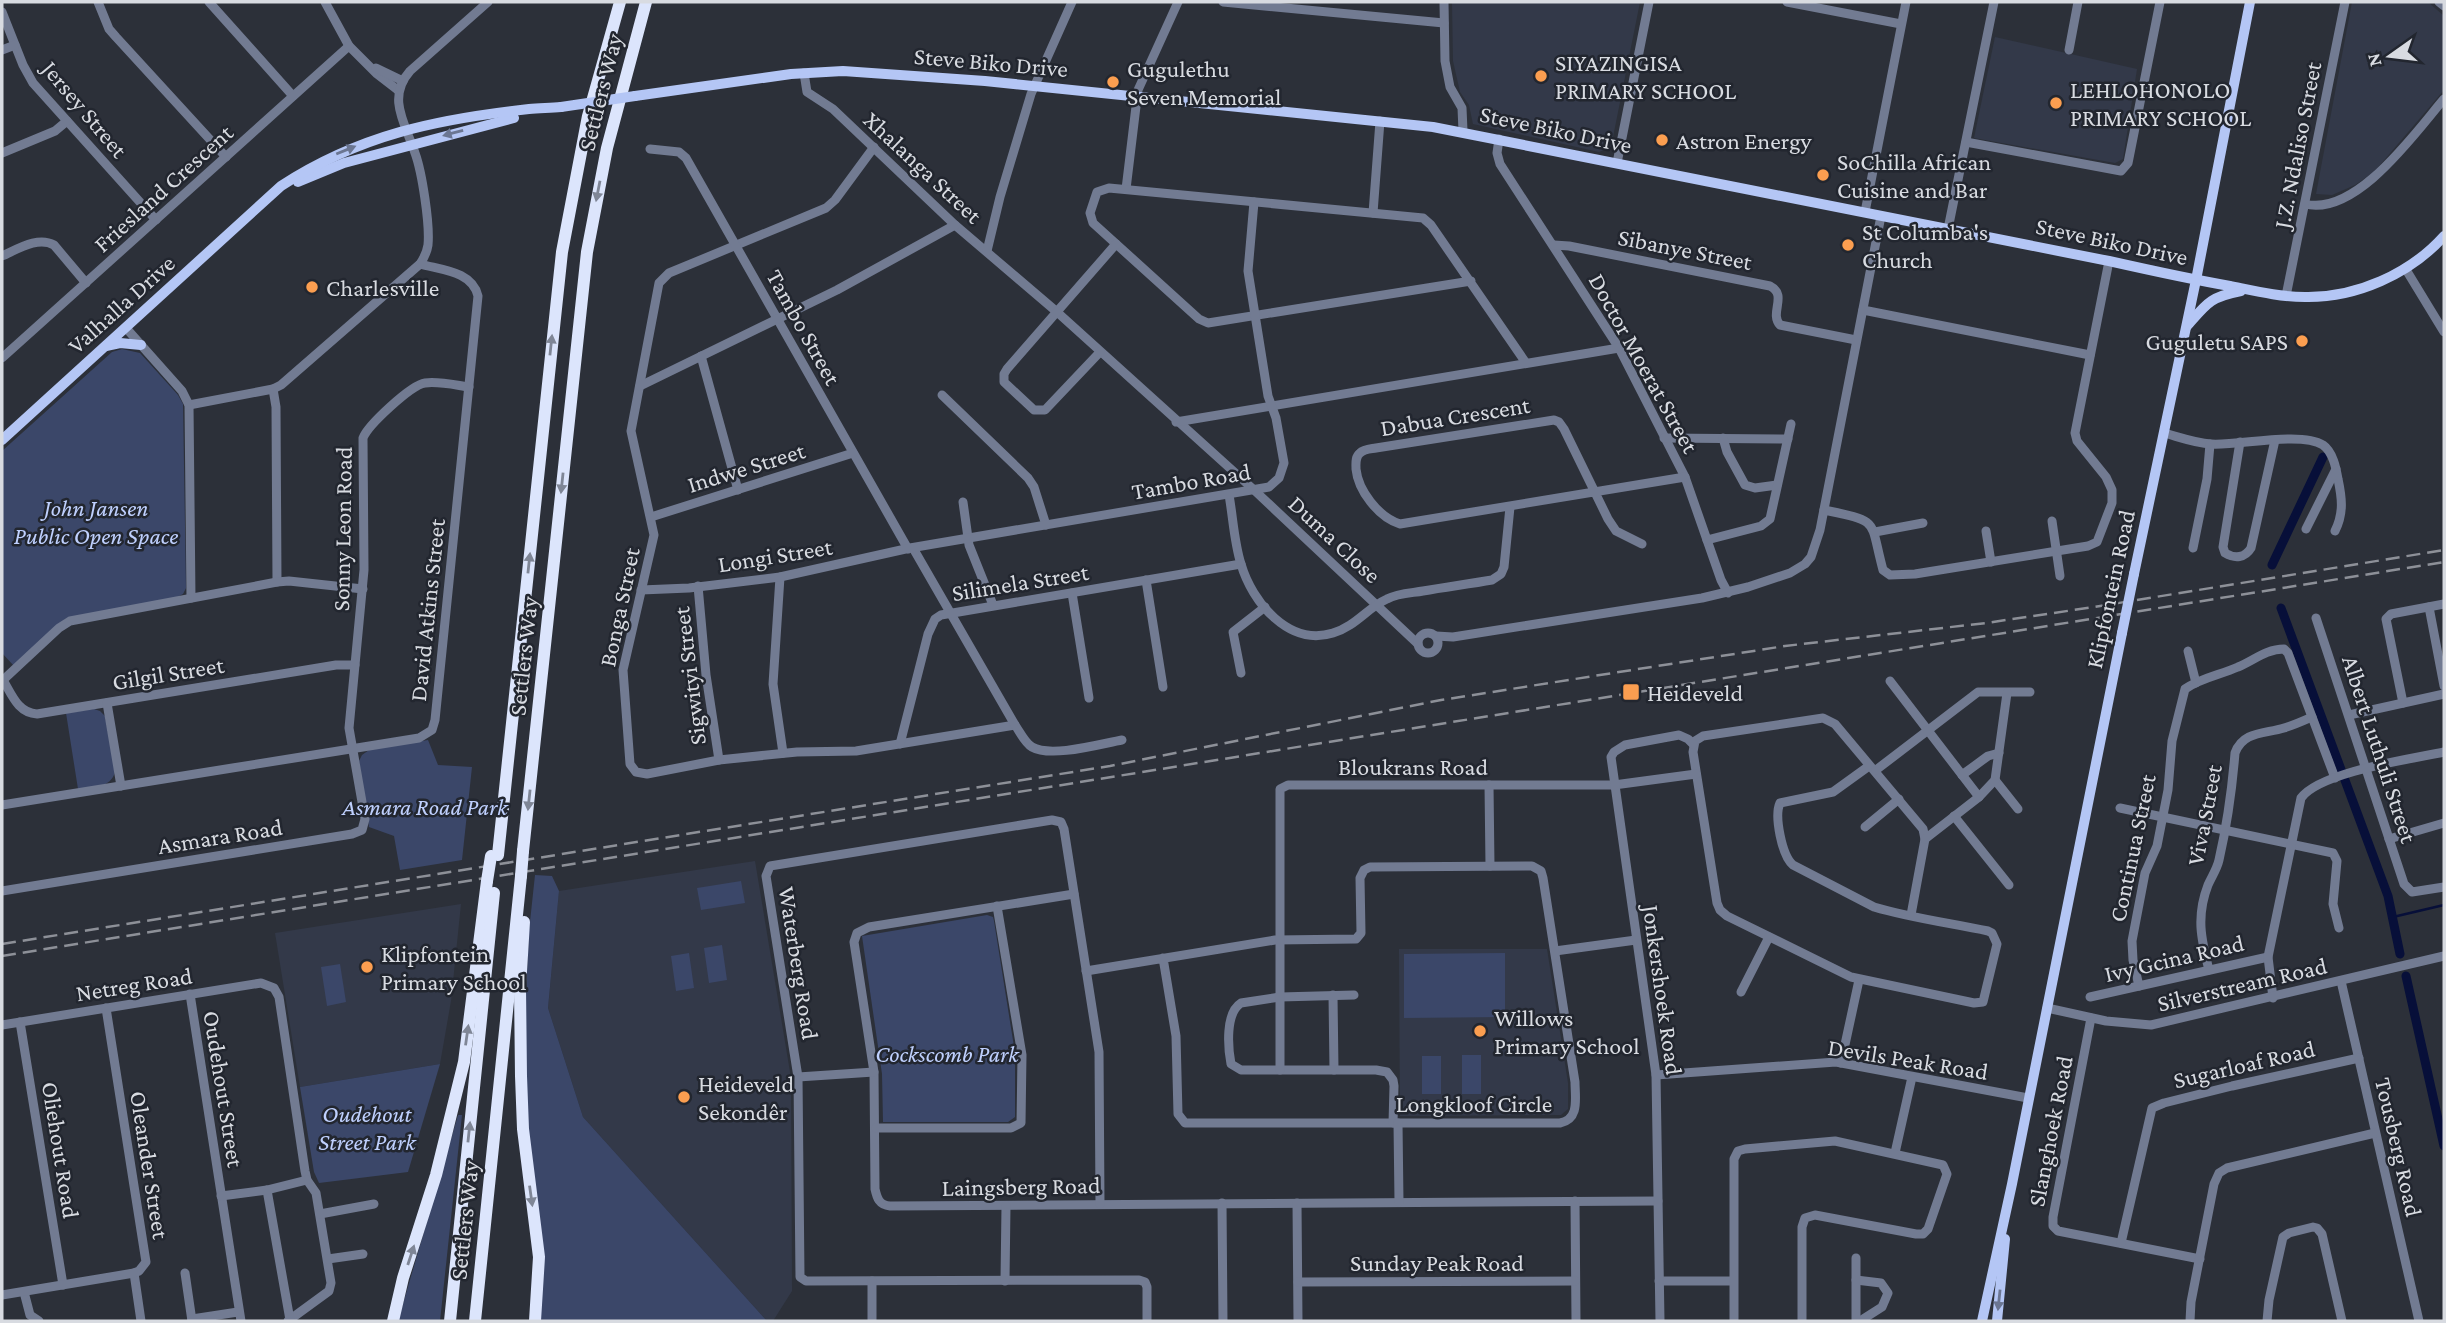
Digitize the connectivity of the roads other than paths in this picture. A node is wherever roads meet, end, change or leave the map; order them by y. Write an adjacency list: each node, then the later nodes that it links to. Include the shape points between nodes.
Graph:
1 (98, 2): 50 (street, via 109,29)
2 (209, 2): 35 (street)
3 (324, 2): 26 (street)
4 (488, 2): 32 (street)
5 (620, 2): 208 (highway, Settlers Way, one-way to 5, via 562,252 585,131)
6 (646, 2): 31 (highway, Settlers Way)
7 (653, 2): 31 (highway)
8 (1072, 2): 33 (street)
9 (1178, 2): 37 (street)
10 (1223, 2): 23 (street)
11 (1444, 2): 23 (street)
12 (1649, 2): 51 (street)
13 (1787, 2): 24 (street)
14 (1906, 2): 24 (street)
15 (1994, 2): 45 (street)
16 (2077, 2): 28 (street)
17 (2160, 2): 45 (street, via 2128,163 2121,171)
18 (2250, 2): 71 (main road, Klipfontein Road)
19 (2345, 2): 55 (street, J.Z. Ndaliso Street)
20 (2439, 2): 21 (street)
21 (2444, 6)
22 (2, 12): 25 (street, Jersey Street)
23 (1444, 23): 43 (street, via 1448,74 1462,108)
24 (1901, 24): 56 (street)
25 (15, 44): 27 (street); 40 (street, Jersey Street, via 33,83)
26 (349, 46): 29 (street); 35 (street, Friesland Crescent)
27 (2, 50)
28 (2069, 50)
29 (368, 64): 32 (street); 34 (street)
30 (804, 73): 33 (main road, Steve Biko Drive, via 843,71); 36 (main road, Steve Biko Drive); 47 (street, Xhalanga Street, via 807,92)
31 (625, 77): 207 (highway, Settlers Way, one-way to 207, bridge, via 602,170 582,290)
32 (403, 81): 34 (street)
33 (1035, 83): 37 (main road, Steve Biko Drive); 66 (street)
34 (399, 91): 42 (street, via 399,112)
35 (293, 96): 50 (street, Friesland Crescent)
36 (635, 96): 39 (main road, Valhalla Drive, bridge)
37 (1136, 97): 41 (main road, Steve Biko Drive); 52 (street)
38 (2444, 99): 55 (street, via 2369,183 2341,199)
39 (542, 110): 42 (main road, Valhalla Drive); 46 (main road, Valhalla Drive, one-way to 46)
40 (67, 121): 49 (street, via 55,131); 58 (street, Jersey Street)
41 (1380, 121): 43 (main road, Steve Biko Drive); 57 (street)
42 (406, 130): 46 (street); 53 (main road, Valhalla Drive, one-way to 42, via 281,186 323,160)
43 (1463, 131): 44 (main road, Steve Biko Drive)
44 (1499, 139): 51 (main road, Steve Biko Drive); 64 (street, Doctor Moerat Street, via 1500,164)
45 (1966, 142): 61 (street)
46 (412, 144): 53 (main road, Valhalla Drive, via 325,170); 69 (street, via 428,238)
47 (874, 147): 60 (street, Xhalanga Street); 65 (street, via 830,205)
48 (650, 149): 65 (street, Tambo Street, via 682,153)
49 (2, 153)
50 (226, 157): 58 (street, Friesland Crescent)
51 (1617, 163): 56 (main road, Steve Biko Drive)
52 (1126, 189): 54 (street); 63 (street, via 1097,192 1090,213 1093,223)
53 (269, 200): 81 (main road, Valhalla Drive)
54 (1254, 202): 57 (street); 78 (street, Tambo Road, via 1248,262)
55 (2305, 204): 75 (street, J.Z. Ndaliso Street)
56 (1865, 212): 59 (main road, Steve Biko Drive)
57 (1373, 213): 72 (street, via 1423,218)
58 (156, 220): 73 (street, Friesland Crescent)
59 (1880, 220): 61 (main road, Steve Biko Drive); 76 (street)
60 (955, 225): 66 (street, Xhalanga Street); 79 (street)
61 (1948, 229): 68 (main road, Steve Biko Drive)
62 (2444, 236): 70 (main road, Steve Biko Drive)
63 (1116, 244): 77 (street); 78 (street, via 1204,322)
64 (1554, 244): 83 (street, Sibanye Street, via 1770,286 1779,296 1776,321 1783,326); 86 (street, Doctor Moerat Street)
65 (736, 245): 79 (street, Tambo Street); 92 (street, Bonga Street, via 663,277)
66 (987, 251): 77 (street, Xhalanga Street)
67 (2, 256): 73 (street, via 48,241)
68 (2109, 261): 71 (main road, Steve Biko Drive); 88 (street)
69 (420, 264): 93 (street, David Atkins Street, via 466,277 477,292); 94 (street)
70 (2405, 268): 75 (main road, Steve Biko Drive, via 2362,289 2326,296); 82 (street)
71 (2196, 280): 74 (main road, Steve Biko Drive); 80 (main road, Klipfontein Road)
72 (1471, 281): 78 (street); 91 (street)
73 (86, 283): 90 (street, Friesland Crescent)
74 (2248, 290): 75 (main road, Steve Biko Drive); 80 (main road, via 2215,298)
75 (2286, 296)
76 (1863, 310): 83 (street); 88 (street)
77 (1057, 312): 87 (street, Xhalanga Street); 87 (street, via 1004,374 1006,385 1034,410 1045,410)
78 (1255, 316): 97 (street, Tambo Road)
79 (778, 318): 89 (street); 108 (street, Tambo Street)
80 (2186, 327): 100 (main road, Klipfontein Road)
81 (126, 328): 84 (street); 85 (main road, Valhalla Drive)
82 (2444, 332)
83 (1856, 340): 118 (street)
84 (141, 345): 85 (main road); 96 (street)
85 (106, 346): 104 (main road, Valhalla Drive)
86 (1619, 348): 91 (street); 101 (street, Doctor Moerat Street)
87 (1100, 352): 98 (street, Duma Close)
88 (2090, 355): 132 (street, via 2075,437 2110,484 2112,503 2097,542)
89 (701, 356): 92 (street); 113 (street)
90 (2, 358)
91 (1526, 363): 97 (street)
92 (640, 386): 119 (street, Bonga Street, via 632,438)
93 (469, 387): 141 (street, Sonny Leon Road, via 417,386 364,435); 179 (street, David Atkins Street, via 433,728 419,738)
94 (273, 389): 96 (street); 139 (street)
95 (942, 395): 122 (street, via 1028,478)
96 (189, 405): 145 (street)
97 (1271, 405): 98 (street); 112 (street, Tambo Road, via 1284,463 1274,482)
98 (1176, 422): 112 (street, Duma Close)
99 (1791, 424): 103 (street)
100 (2164, 433): 107 (street); 236 (main road, Klipfontein Road, bridge)
101 (1664, 438): 102 (street); 110 (street, Doctor Moerat Street)
102 (1723, 438): 103 (street); 111 (street, via 1745,485)
103 (1788, 439): 111 (street)
104 (2, 440)
105 (2275, 440): 106 (street); 106 (street, via 2251,548 2236,557 2222,547); 109 (street, via 2319,443 2329,451)
106 (2240, 442): 107 (street)
107 (2210, 444): 131 (street)
108 (852, 453): 113 (street, Indwe Street); 130 (street, Tambo Street)
109 (2336, 469): 123 (street); 125 (street, via 2342,514)
110 (1685, 477): 114 (street, Dabua Crescent); 128 (street, Doctor Moerat Street)
111 (1777, 485): 128 (street, via 1768,522)
112 (1252, 489): 115 (street, Tambo Road); 147 (street, Duma Close)
113 (738, 490): 119 (street, Indwe Street)
114 (1596, 492): 117 (street, Dabua Crescent); 117 (street, Dabua Crescent, via 1564,429 1554,420 1376,448 1357,457 1361,490 1394,522); 129 (street, via 1616,531)
115 (1229, 495): 122 (street, Tambo Road); 134 (street)
116 (963, 502): 127 (street)
117 (1510, 508): 147 (street, via 1504,567 1498,577 1398,595)
118 (1824, 510): 126 (street, via 1865,520); 144 (street, via 1816,544 1805,564)
119 (651, 517): 142 (street, Bonga Street, via 653,541)
120 (2052, 521): 132 (street)
121 (1923, 523): 126 (street)
122 (1046, 525): 127 (street, Tambo Road)
123 (2306, 529)
124 (1986, 531): 133 (street)
125 (2335, 531)
126 (1875, 532): 133 (street, via 1884,570 1890,575)
127 (968, 539): 130 (street, Tambo Road); 149 (street)
128 (1707, 540): 138 (street, Doctor Moerat Street)
129 (1642, 544)
130 (911, 548): 136 (street, Longi Street); 152 (street, Tambo Street)
131 (2193, 548)
132 (2056, 551): 133 (street); 135 (street)
133 (1991, 562)
134 (1241, 564): 137 (street, Silimela Street); 150 (street)
135 (2060, 576)
136 (780, 577): 140 (street, Longi Street); 181 (street, via 774,684)
137 (1146, 580): 143 (street, Silimela Street); 165 (street)
138 (1721, 580): 144 (street, Doctor Moerat Street); 146 (street)
139 (277, 582): 141 (street); 145 (street)
140 (698, 586): 142 (street, Longi Street); 183 (street, Sigwityi Street)
141 (363, 589): 159 (street, Sonny Leon Road)
142 (641, 590): 183 (street, Bonga Street, via 623,670 630,764 636,772 647,774)
143 (1072, 593): 149 (street, Silimela Street); 169 (street)
144 (1728, 593): 146 (street)
145 (191, 598): 161 (street, via 70,621)
146 (1702, 598): 156 (street)
147 (1377, 604): 150 (street, via 1356,622 1318,636 1291,631); 154 (street, Duma Close)
148 (2444, 604): 151 (street)
149 (993, 605): 152 (street, Silimela Street)
150 (1265, 607): 160 (street, via 1233,632)
151 (2428, 607): 164 (street); 171 (street, via 2386,619)
152 (950, 612): 174 (street, Tambo Street); 177 (street, Silimela Street, via 930,625)
153 (2316, 618): 172 (street, Albert Luthuli Street)
154 (1405, 629): 155 (street, Duma Close); 157 (street, Duma Close)
155 (1422, 634): 156 (street, via 1430,633); 157 (street)
156 (1437, 640): 157 (street, via 1435,650 1428,653)
157 (1418, 644)
158 (2188, 651): 163 (street)
159 (355, 665): 170 (street, Gilgil Street); 179 (street, Sonny Leon Road, via 349,728)
160 (1241, 673)
161 (3, 680): 170 (street, Gilgil Street, via 21,708 32,713)
162 (1890, 681): 175 (street)
163 (2196, 682): 173 (street, via 2284,649); 199 (street, Continua Street, via 2185,689 2180,705)
164 (2444, 686)
165 (1163, 687)
166 (2030, 692): 167 (street)
167 (2007, 693): 175 (street, via 1978,692); 182 (street)
168 (2444, 694): 171 (street)
169 (1090, 698)
170 (107, 703): 192 (street)
171 (2403, 703): 172 (street)
172 (2349, 715): 185 (street, Albert Luthuli Street)
173 (2312, 717): 188 (street); 202 (street, Viva Street, via 2246,737 2238,745)
174 (1014, 725): 176 (street, Tambo Street, via 1029,745 1046,751); 177 (street, Bonga Street)
175 (1927, 730): 184 (street); 187 (street)
176 (1122, 740)
177 (900, 744): 181 (street, Bonga Street, via 856,751)
178 (1693, 744): 184 (street, via 1703,736 1823,718 1835,724); 186 (street); 191 (street, Jonkershoek Road, via 1679,735 1619,747 1611,757)
179 (352, 748): 192 (street, David Atkins Street); 211 (street, Asmara Road, via 365,822 355,834)
180 (2444, 752): 185 (street)
181 (783, 753): 183 (street, Bonga Street)
182 (1999, 753): 187 (street); 189 (street)
183 (719, 760)
184 (1872, 768): 194 (street); 214 (street, via 1833,792 1780,803 1777,814 1784,855 1793,865 1869,905)
185 (2367, 769): 188 (street); 204 (street, Albert Luthuli Street)
186 (1696, 774): 191 (street, Bloukrans Road); 216 (street, via 1718,907)
187 (1962, 775): 193 (street)
188 (2337, 777): 205 (street, via 2311,788 2301,798)
189 (1995, 780): 193 (street); 197 (street)
190 (1489, 785): 191 (street, Bloukrans Road); 206 (street); 217 (street, Bloukrans Road, via 1288,785 1280,789)
191 (1614, 785): 218 (street, Jonkershoek Road)
192 (121, 786): 195 (street, David Atkins Street)
193 (1979, 797): 198 (street)
194 (1899, 799): 201 (street); 203 (street, via 1923,829)
195 (2, 806)
196 (2120, 808): 199 (street)
197 (2018, 809)
198 (1954, 816): 203 (street); 209 (street)
199 (2163, 816): 202 (street); 227 (street, Continua Street, via 2145,873 2132,941)
200 (2444, 823): 204 (street)
201 (1865, 827)
202 (2225, 829): 205 (street); 223 (street, Viva Street, via 2199,930)
203 (1925, 839): 214 (street)
204 (2389, 839): 210 (street, Albert Luthuli Street, via 2409,890)
205 (2290, 842): 215 (street, via 2329,850 2336,856 2333,904); 221 (street)
206 (1490, 866): 217 (street, Longkloof Circle, via 1370,867 1360,878 1359,937); 219 (street, Longkloof Circle, via 1532,866 1541,871)
207 (520, 880): 290 (highway, Settlers Way); 291 (highway, one-way to 291, via 523,1129 539,1258)
208 (492, 881): 288 (highway, one-way to 208, via 464,1062); 289 (highway, Settlers Way, one-way to 208)
209 (2009, 885)
210 (2444, 887)
211 (2, 891)
212 (1074, 894): 213 (street, Laingsberg Road); 224 (street, Waterberg Road); 246 (street, Waterberg Road, via 1064,829 1055,820 770,866 766,876)
213 (997, 906): 244 (street, Laingsberg Road, via 869,927 857,933 854,942); 250 (street, via 1022,1055 1021,1123 1012,1128)
214 (1911, 915): 225 (street, via 1995,936 1985,1000 1974,1003)
215 (2339, 928)
216 (1769, 937): 225 (street); 228 (street)
217 (1279, 939): 222 (street, Longkloof Circle); 232 (street)
218 (1636, 940): 219 (street); 245 (street, Jonkershoek Road)
219 (1555, 951): 249 (street, Longkloof Circle, via 1574,1082 1571,1119 1560,1123)
220 (2444, 956): 226 (street, Silverstream Road)
221 (2268, 957): 223 (street, Ivy Gcina Road); 234 (street)
222 (1163, 958): 224 (street, Longkloof Circle); 249 (street, Longkloof Circle, via 1176,1036 1182,1122)
223 (2208, 970): 227 (street, Ivy Gcina Road)
224 (1086, 971): 263 (street, Waterberg Road, via 1099,1052)
225 (1859, 980): 241 (street)
226 (2341, 981): 234 (street, Silverstream Road); 240 (street, Tousberg Road)
227 (2139, 986): 233 (street, Ivy Gcina Road)
228 (1741, 992)
229 (190, 995): 235 (street, Netreg Road); 253 (street, Netreg Road, via 272,985 279,997); 256 (street, Oudehout Street)
230 (1334, 995): 231 (street); 232 (street); 243 (street)
231 (1354, 995)
232 (1280, 997): 242 (street); 242 (street, via 1236,1006 1231,1019 1230,1060 1241,1070)
233 (2090, 997)
234 (2273, 998): 237 (street, Silverstream Road, via 2151,1026)
235 (106, 1008): 238 (street, Netreg Road); 271 (street, Oleander Street, via 146,1258)
236 (2048, 1008): 237 (street, Silverstream Road); 248 (main road, Klipfontein Road)
237 (2091, 1018): 266 (street, Slanghoek Road, via 2052,1221 2058,1231)
238 (20, 1022): 239 (street, Netreg Road); 280 (street, Oliehout Road)
239 (2, 1025)
240 (2359, 1058): 251 (street, Tousberg Road); 266 (street, Sugarloaf Road, via 2152,1108)
241 (1841, 1063): 245 (street, Devils Peak Road); 247 (street, Devils Peak Road)
242 (1280, 1070): 243 (street)
243 (1334, 1070): 249 (street, via 1387,1072 1393,1080)
244 (874, 1072): 246 (street); 250 (street, Laingsberg Road)
245 (1656, 1075): 258 (street, Jonkershoek Road)
246 (797, 1077): 274 (street, Waterberg Road, via 799,1275 806,1281)
247 (1912, 1077): 248 (street, Devils Peak Road); 252 (street)
248 (2028, 1098): 254 (main road, Klipfontein Road)
249 (1396, 1123): 259 (street)
250 (876, 1128): 264 (street, Laingsberg Road, via 875,1188 882,1204)
251 (2375, 1133): 270 (street, via 2222,1171 2214,1184); 306 (street, Tousberg Road)
252 (1895, 1153): 278 (street, via 1826,1141 1738,1151 1734,1159); 299 (street, via 1946,1169 1928,1229 1916,1234 1815,1215 1805,1218)
253 (307, 1180): 255 (street, Oudehout Street); 265 (street, via 316,1193)
254 (2012, 1184): 301 (main road, Klipfontein Road); 302 (main road, Klipfontein Road, one-way to 302)
255 (267, 1190): 256 (street, Oudehout Street); 287 (street)
256 (220, 1196): 283 (street)
257 (1576, 1201): 258 (street, Laingsberg Road); 259 (street, Laingsberg Road); 276 (street)
258 (1658, 1201): 277 (street, Jonkershoek Road)
259 (1399, 1202): 262 (street, Laingsberg Road)
260 (374, 1203): 265 (street)
261 (1222, 1203): 262 (street, Laingsberg Road); 263 (street, Laingsberg Road); 294 (street)
262 (1297, 1203): 279 (street)
263 (1100, 1204): 264 (street, Laingsberg Road)
264 (1006, 1206): 275 (street)
265 (320, 1214): 269 (street)
266 (2121, 1244): 270 (street, Slanghoek Road)
267 (363, 1254): 269 (street)
268 (1856, 1258): 273 (street)
269 (328, 1259): 287 (street, via 331,1288)
270 (2200, 1259): 303 (street)
271 (134, 1273): 280 (street, Oleander Street); 286 (street)
272 (185, 1273): 284 (street)
273 (1856, 1280): 300 (street); 300 (street, via 1881,1283 1888,1293 1882,1307)
274 (872, 1281): 275 (street, Waterberg Road); 292 (street)
275 (1005, 1281): 293 (street, Waterberg Road, via 1139,1280 1147,1287)
276 (1576, 1281): 279 (street, Sunday Peak Road); 296 (street)
277 (1659, 1281): 278 (street); 297 (street, Jonkershoek Road)
278 (1734, 1281): 298 (street)
279 (1298, 1282): 295 (street)
280 (63, 1285): 281 (street, Oleander Street)
281 (24, 1292): 282 (street, Oleander Street); 285 (street, via 30,1314)
282 (2, 1296)
283 (239, 1316): 284 (street)
284 (192, 1320)
285 (39, 1321)
286 (141, 1321)
287 (289, 1321)
288 (393, 1321)
289 (450, 1321)
290 (475, 1321)
291 (535, 1321)
292 (872, 1321)
293 (1147, 1321)
294 (1223, 1321)
295 (1298, 1321)
296 (1576, 1321)
297 (1660, 1321)
298 (1734, 1321)
299 (1802, 1321)
300 (1858, 1321)
301 (1982, 1321)
302 (1997, 1321)
303 (2190, 1321)
304 (2267, 1321): 305 (street, via 2283,1237 2313,1227 2322,1234)
305 (2342, 1321)
306 (2419, 1321)

